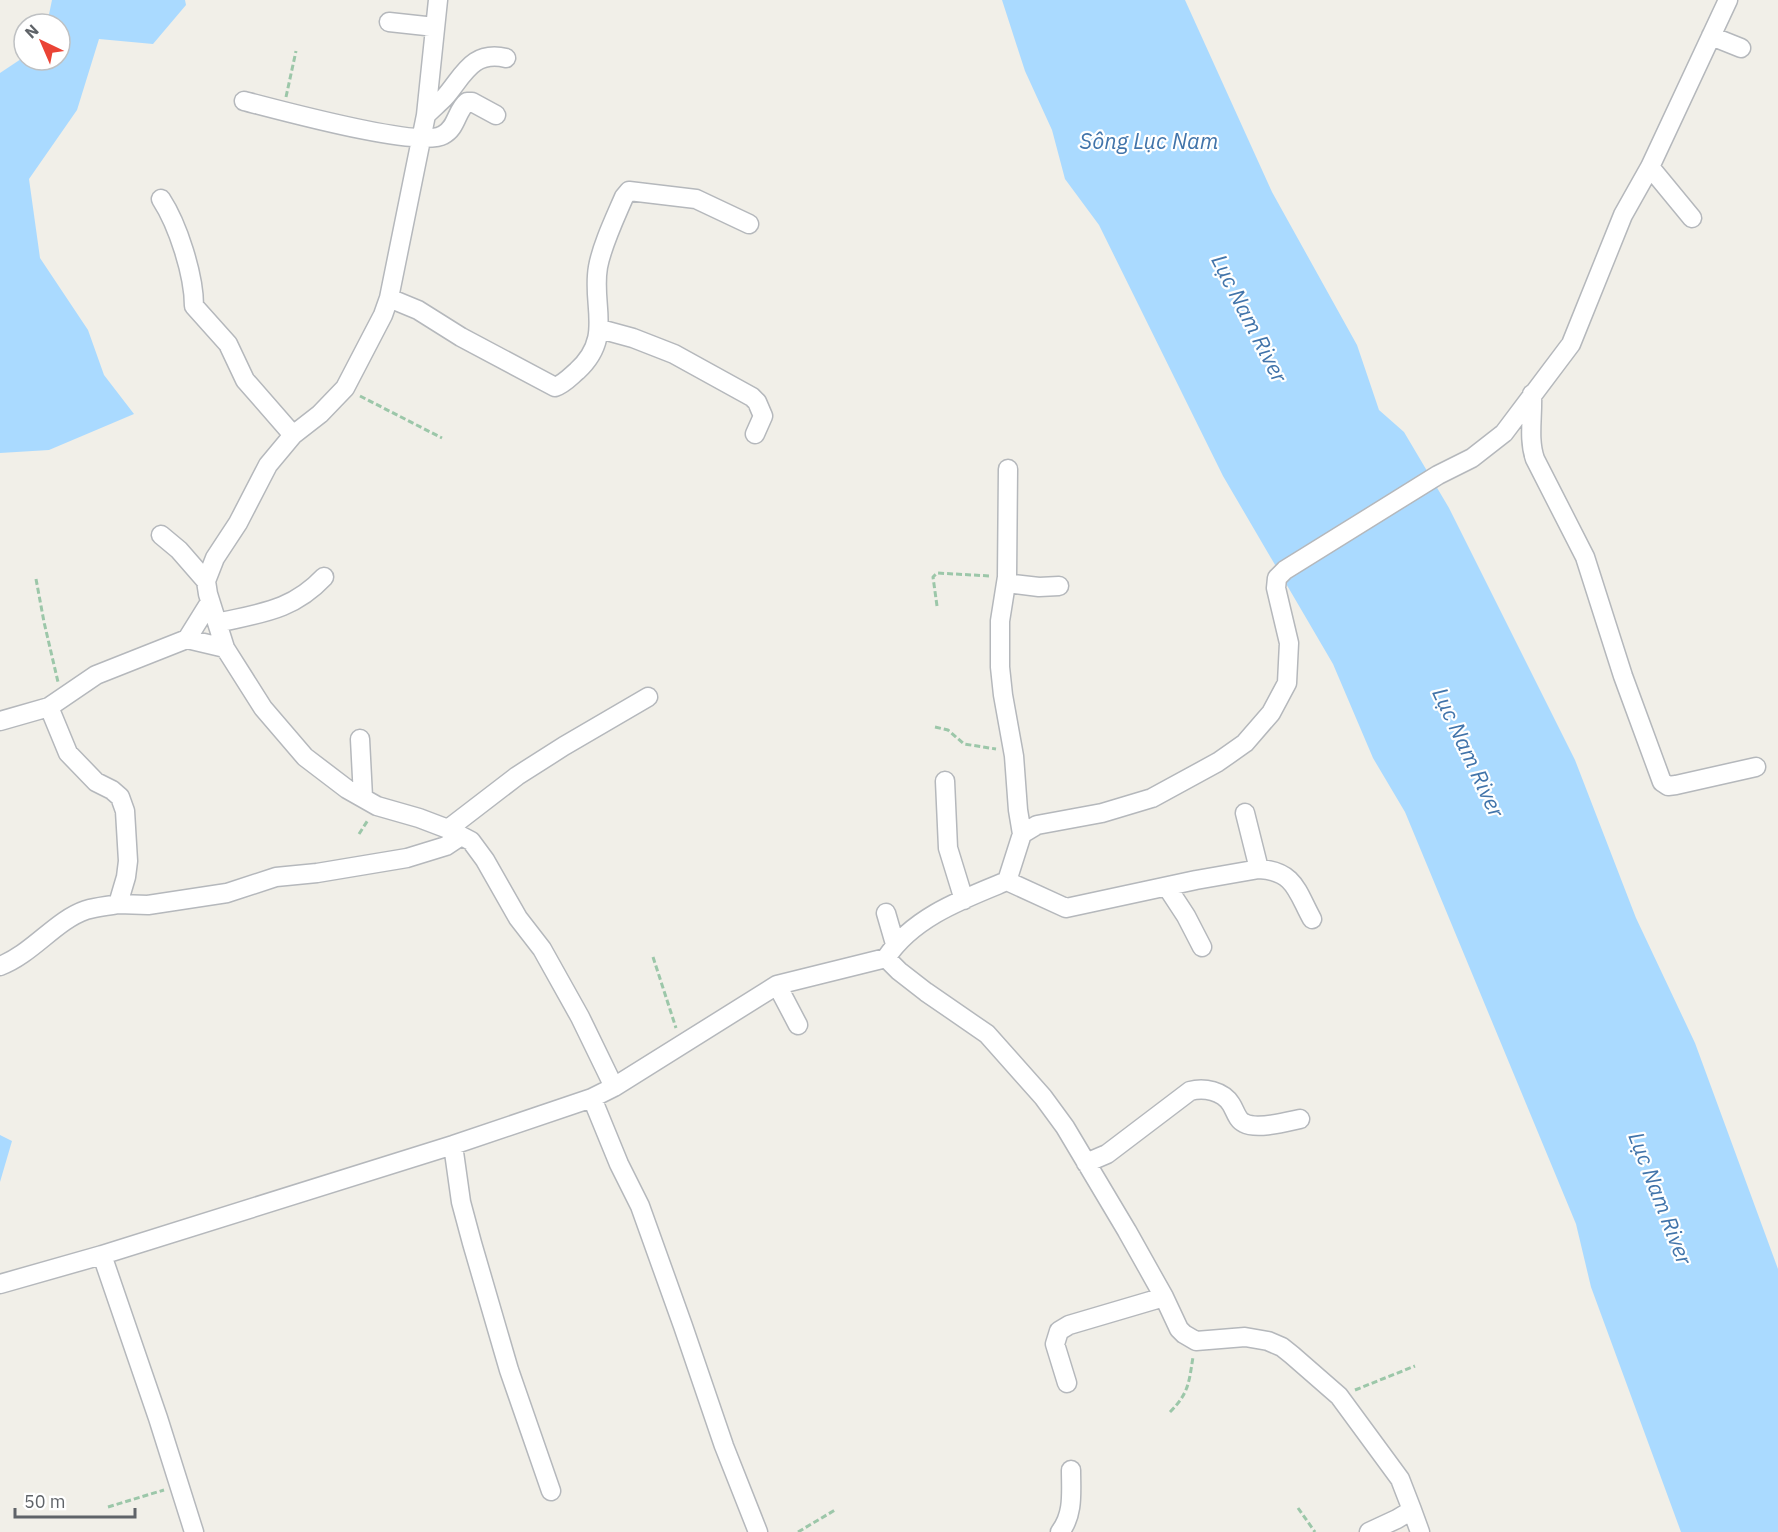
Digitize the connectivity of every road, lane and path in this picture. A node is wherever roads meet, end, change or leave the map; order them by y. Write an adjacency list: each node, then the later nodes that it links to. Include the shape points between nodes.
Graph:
1 (438, 0): 4 (street)
2 (1728, 0): 5 (street)
3 (389, 22): 4 (street)
4 (435, 27): 11 (street)
5 (1711, 36): 6 (street); 14 (street)
6 (1741, 48)
7 (296, 51): 10 (path)
8 (506, 58): 11 (street, via 495,55 472,64)
9 (244, 101): 10 (street)
10 (284, 111): 13 (street)
11 (426, 115): 13 (street)
12 (496, 115): 13 (street, via 467,102 444,135)
13 (421, 139): 18 (street)
14 (1650, 167): 16 (street); 21 (street, via 1623,215 1571,344)
15 (161, 198): 23 (street, via 186,260 194,306 228,344 245,380)
16 (1692, 218)
17 (749, 224): 19 (street, via 696,198 629,191 598,266)
18 (389, 298): 19 (street, via 418,310 551,387 561,385 580,368 593,352); 20 (street)
19 (600, 329): 22 (street, via 674,354 752,397 763,416)
20 (345, 388): 23 (street); 24 (path)
21 (1532, 394): 43 (street, via 1531,444 1535,459 1585,557 1662,782 1676,785); 48 (street, via 1490,446 1277,578 1289,643 1287,683 1271,712 1245,743 1152,798 1102,813 1037,825)
22 (755, 434)
23 (293, 435): 30 (street, via 268,465)
24 (442, 438)
25 (1008, 469): 29 (street)
26 (161, 535): 30 (street)
27 (324, 577): 34 (street, via 295,602)
28 (36, 579): 38 (path)
29 (1006, 580): 31 (street, via 1039,587); 33 (path, via 937,573 933,577); 42 (street, via 1000,621 1000,667)
30 (206, 581): 32 (street)
31 (1059, 586)
32 (210, 602): 34 (street); 35 (street)
33 (937, 606)
34 (217, 623): 36 (street)
35 (186, 639): 36 (street); 38 (street, via 96,675)
36 (225, 648): 45 (street, via 263,708 305,757)
37 (648, 698): 47 (street, via 525,771)
38 (56, 703): 39 (street); 53 (street, via 68,753 96,782 120,797 125,811 128,861)
39 (0, 721)
40 (935, 727): 42 (path, via 948,730 963,744)
41 (360, 739): 45 (street)
42 (1014, 756): 48 (street)
43 (1756, 767)
44 (945, 781): 52 (street, via 948,848)
45 (363, 797): 47 (street, via 377,806)
46 (1245, 813): 49 (street)
47 (454, 832): 53 (street, via 446,846 407,858 276,877 227,893 148,905); 63 (street, via 471,841 518,918 542,949)
48 (1022, 834): 50 (street)
49 (1259, 869): 51 (street); 55 (street, via 1288,877)
50 (1007, 881): 51 (street, via 1066,908); 52 (street)
51 (1167, 887): 56 (street)
52 (964, 900): 57 (street, via 915,926)
53 (118, 904): 59 (street, via 85,910)
54 (886, 913): 57 (street)
55 (1312, 920)
56 (1202, 947)
57 (890, 951): 60 (street); 67 (street, via 899,971 998,1044 1043,1098)
58 (654, 957): 62 (path)
59 (0, 966)
60 (777, 985): 61 (street); 62 (street)
61 (798, 1025)
62 (681, 1044): 63 (street)
63 (614, 1087): 64 (street)
64 (592, 1098): 66 (street); 84 (street, via 640,1206)
65 (1300, 1119): 67 (street, via 1248,1125 1239,1119 1223,1095 1198,1089 1190,1091 1107,1154)
66 (453, 1145): 68 (street); 78 (street, via 472,1244 508,1370)
67 (1086, 1163): 70 (street)
68 (102, 1255): 69 (street); 77 (street)
69 (0, 1284)
70 (1164, 1297): 71 (street, via 1179,1329); 73 (street, via 1069,1324 1059,1332 1056,1344)
71 (1196, 1341): 74 (street, via 1245,1337 1269,1341 1282,1347); 75 (path, via 1191,1380)
72 (1415, 1366): 74 (path)
73 (1067, 1383)
74 (1339, 1396): 82 (street, via 1400,1479)
75 (1170, 1412)
76 (1071, 1470): 86 (street, via 1071,1508)
77 (180, 1485): 79 (path); 83 (street)
78 (551, 1491)
79 (108, 1507)
80 (1298, 1508): 87 (path)
81 (835, 1510): 85 (path)
82 (1412, 1510): 88 (street); 89 (street)
83 (194, 1532)
84 (758, 1532)
85 (798, 1532)
86 (1060, 1532)
87 (1315, 1532)
88 (1369, 1532)
89 (1420, 1532)

